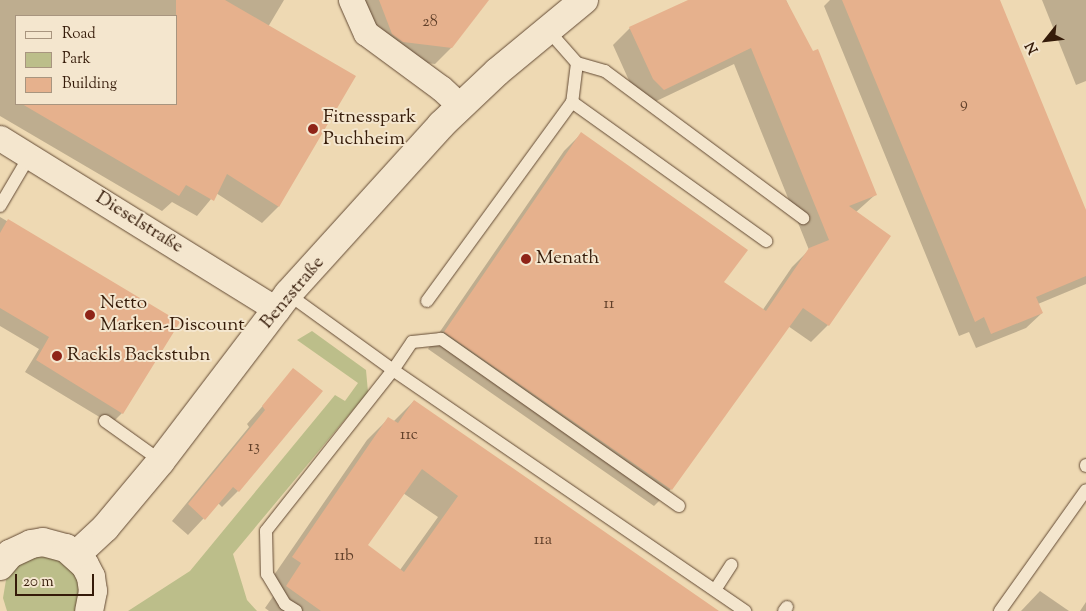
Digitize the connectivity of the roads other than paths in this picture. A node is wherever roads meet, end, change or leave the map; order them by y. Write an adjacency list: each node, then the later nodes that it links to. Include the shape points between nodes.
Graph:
1 (352, 0): 6 (street, via 366,33 441,88)
2 (584, 0): 3 (street, Benzstraße)
3 (547, 29): 4 (lane); 6 (street, Benzstraße)
4 (577, 63): 5 (lane); 10 (lane, via 605,71)
5 (572, 102): 11 (lane); 12 (lane)
6 (460, 106): 13 (street, Benzstraße)
7 (0, 138): 8 (street, Dieselstraße)
8 (30, 156): 9 (lane); 13 (street, Dieselstraße)
9 (0, 206)
10 (803, 218)
11 (766, 241)
12 (427, 301)
13 (282, 302): 14 (lane); 16 (street, Benzstraße)
14 (393, 370): 18 (lane, via 412,342 440,339); 22 (lane); 24 (lane, via 266,530 267,574 285,604)
15 (105, 421): 16 (lane)
16 (161, 461): 19 (street, Benzstraße, via 105,528)
17 (1086, 490): 26 (lane)
18 (678, 506)
19 (76, 555): 21 (street, via 55,544 31,544 10,554); 23 (street, via 91,577)
20 (731, 565): 22 (lane)
21 (0, 566)
22 (715, 590): 25 (lane)
23 (90, 611)
24 (296, 611)
25 (745, 611)
26 (1000, 611)

